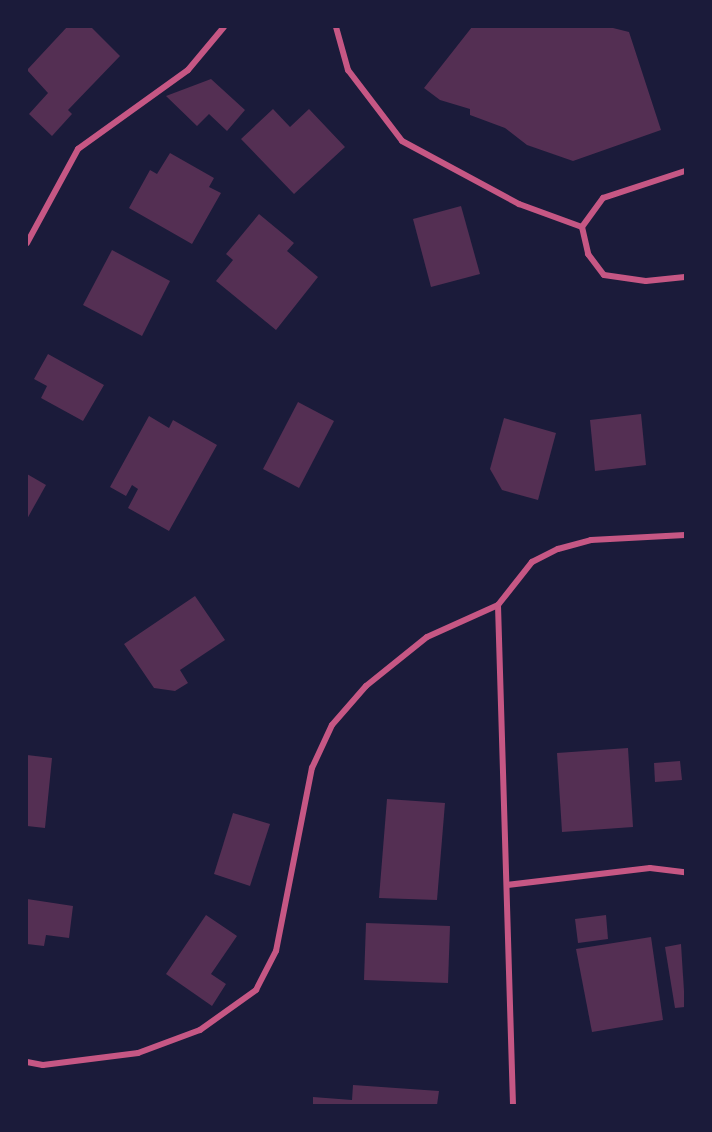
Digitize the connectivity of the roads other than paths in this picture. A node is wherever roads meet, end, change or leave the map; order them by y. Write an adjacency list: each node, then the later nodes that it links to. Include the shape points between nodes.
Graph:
1 (224, 27): 5 (street, via 188,70 78,149)
2 (336, 27): 4 (street, via 348,70 402,141 519,204)
3 (685, 171): 4 (street, via 603,198)
4 (582, 227): 6 (street, via 588,254 604,275 646,281)
5 (27, 243)
6 (685, 277)
7 (685, 535): 8 (street, via 591,540 558,549 532,562)
8 (498, 605): 10 (street); 11 (street, via 427,637 366,686 332,725 312,768 276,951 256,990 200,1030 138,1053 43,1065)
9 (685, 872): 10 (street, via 650,868)
10 (507, 885): 12 (street)
11 (27, 1062)
12 (513, 1105)

